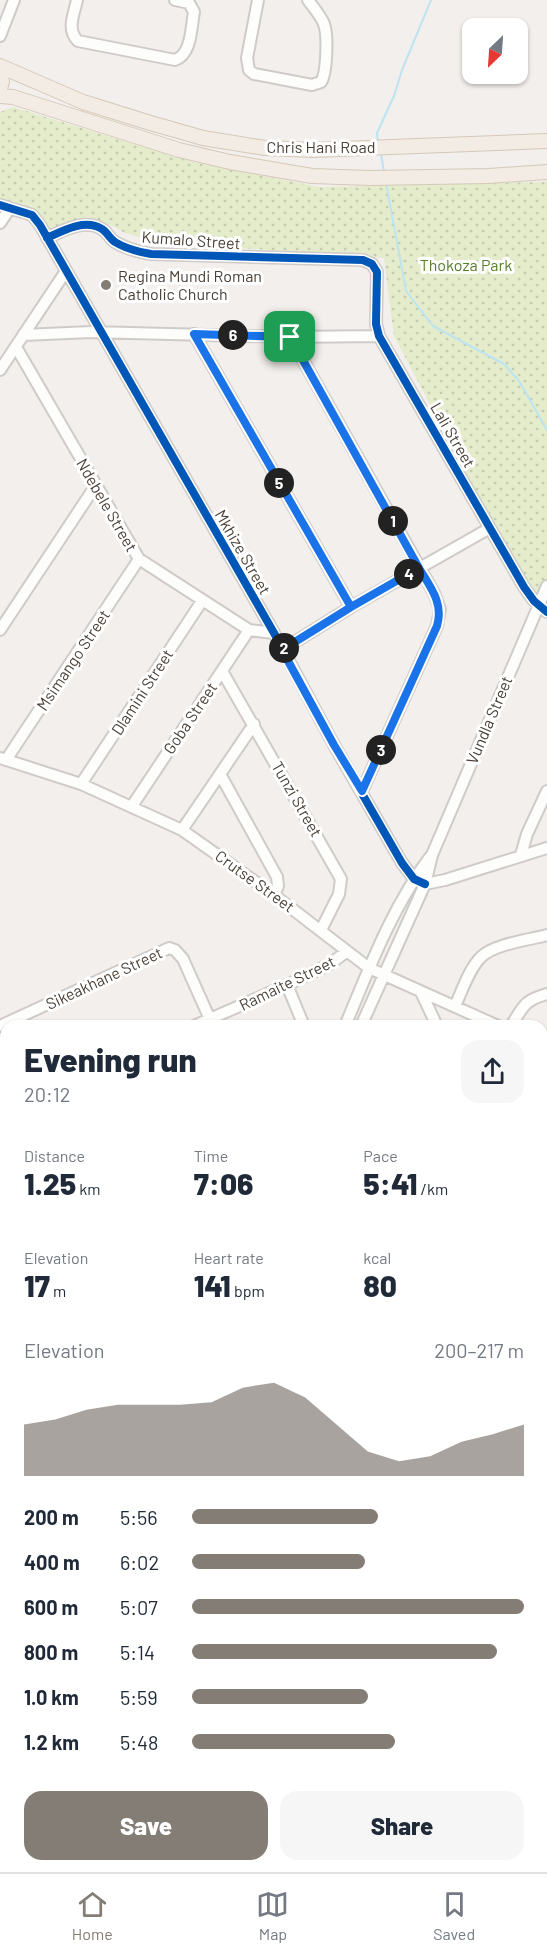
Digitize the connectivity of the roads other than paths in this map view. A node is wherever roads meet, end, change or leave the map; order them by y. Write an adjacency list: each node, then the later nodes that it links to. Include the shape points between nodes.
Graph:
1 (14, 0): 6 (street)
2 (77, 0): 3 (street, via 71,30 78,41 176,60 186,51 194,11 187,2)
3 (175, 0)
4 (258, 0): 5 (street, via 247,58 249,70 312,86 321,82 325,74 324,24)
5 (308, 0)
6 (2, 25): 7 (street)
7 (0, 36)
8 (0, 54): 9 (main road)
9 (3, 69): 10 (main road); 14 (main road, Chris Hani Road, via 83,102 203,138 275,149)
10 (0, 89)
11 (0, 96): 13 (main road, Chris Hani Road)
12 (0, 102): 13 (main road)
13 (28, 102): 15 (main road, Chris Hani Road, via 179,150 312,176)
14 (547, 141)
15 (547, 172)
16 (5, 207): 17 (street); 18 (street, via 36,218)
17 (0, 224)
18 (47, 238): 19 (street, Kumalo Street, via 68,228 89,226 102,229 114,242 151,254); 20 (street, Mkhize Street)
19 (369, 262): 24 (street, Lali Street, via 377,272 376,324)
20 (66, 271): 21 (street, Mkhize Street); 23 (street)
21 (101, 332): 22 (street); 23 (street); 38 (street, Mkhize Street)
22 (194, 334): 25 (street); 34 (street)
23 (23, 335): 26 (street)
24 (380, 336): 25 (street); 29 (street, Lali Street)
25 (290, 337): 31 (street)
26 (15, 347): 27 (street); 28 (street, Ndebele Street)
27 (0, 370)
28 (96, 485): 30 (street, Ndebele Street); 36 (street)
29 (490, 528): 31 (street); 35 (street, Lali Street, via 524,587)
30 (139, 559): 33 (street, Ndebele Street); 42 (street, Msimango Street)
31 (419, 568): 34 (street); 45 (street, via 438,602 440,617)
32 (547, 586): 35 (street, Vundla Street)
33 (202, 601): 37 (street, Ndebele Street); 44 (street, Dlamini Street)
34 (351, 607): 39 (street)
35 (543, 609): 50 (street, Vundla Street)
36 (0, 630)
37 (249, 630): 38 (street, Ndebele Street); 40 (street, Goba Street)
38 (274, 633): 39 (street, Mkhize Street)
39 (282, 650): 45 (street, Mkhize Street)
40 (222, 671): 41 (street, Tunzi Street); 47 (street, Goba Street)
41 (254, 724): 43 (street); 55 (street, Tunzi Street, via 341,879 339,894)
42 (3, 759): 44 (street, Crutse Street)
43 (220, 774): 48 (street); 54 (street, via 277,877)
44 (81, 784): 47 (street, Crutse Street)
45 (362, 791): 52 (street, Mkhize Street)
46 (547, 791): 51 (street)
47 (132, 806): 48 (street, Crutse Street)
48 (182, 830): 54 (street, Crutse Street)
49 (547, 848): 51 (street)
50 (432, 855): 52 (street, Vundla Street); 53 (street, Vundla Street)
51 (521, 855): 53 (street)
52 (414, 879): 53 (street); 58 (street, Vundla Street)
53 (425, 884): 59 (street, Vundla Street)
54 (274, 895): 55 (street, Crutse Street)
55 (321, 930): 57 (street, Crutse Street)
56 (547, 935): 63 (street, via 481,956)
57 (346, 952): 58 (street, Crutse Street); 60 (street, Ramaite Street)
58 (369, 968): 59 (street, Crutse Street); 68 (street, Vundla Street)
59 (383, 975): 61 (street, Crutse Street); 69 (street, Vundla Street)
60 (287, 985): 66 (street, Ramaite Street); 67 (street)
61 (421, 992): 63 (street, Crutse Street); 70 (street)
62 (547, 994): 72 (street, via 525,1003)
63 (455, 1006): 71 (street, Crutse Street)
64 (13, 1020): 65 (street, Sikeakhane Street, via 169,948 183,959)
65 (210, 1020)
66 (215, 1020)
67 (302, 1020)
68 (347, 1020)
69 (364, 1020)
70 (433, 1020)
71 (485, 1020)
72 (515, 1020)

